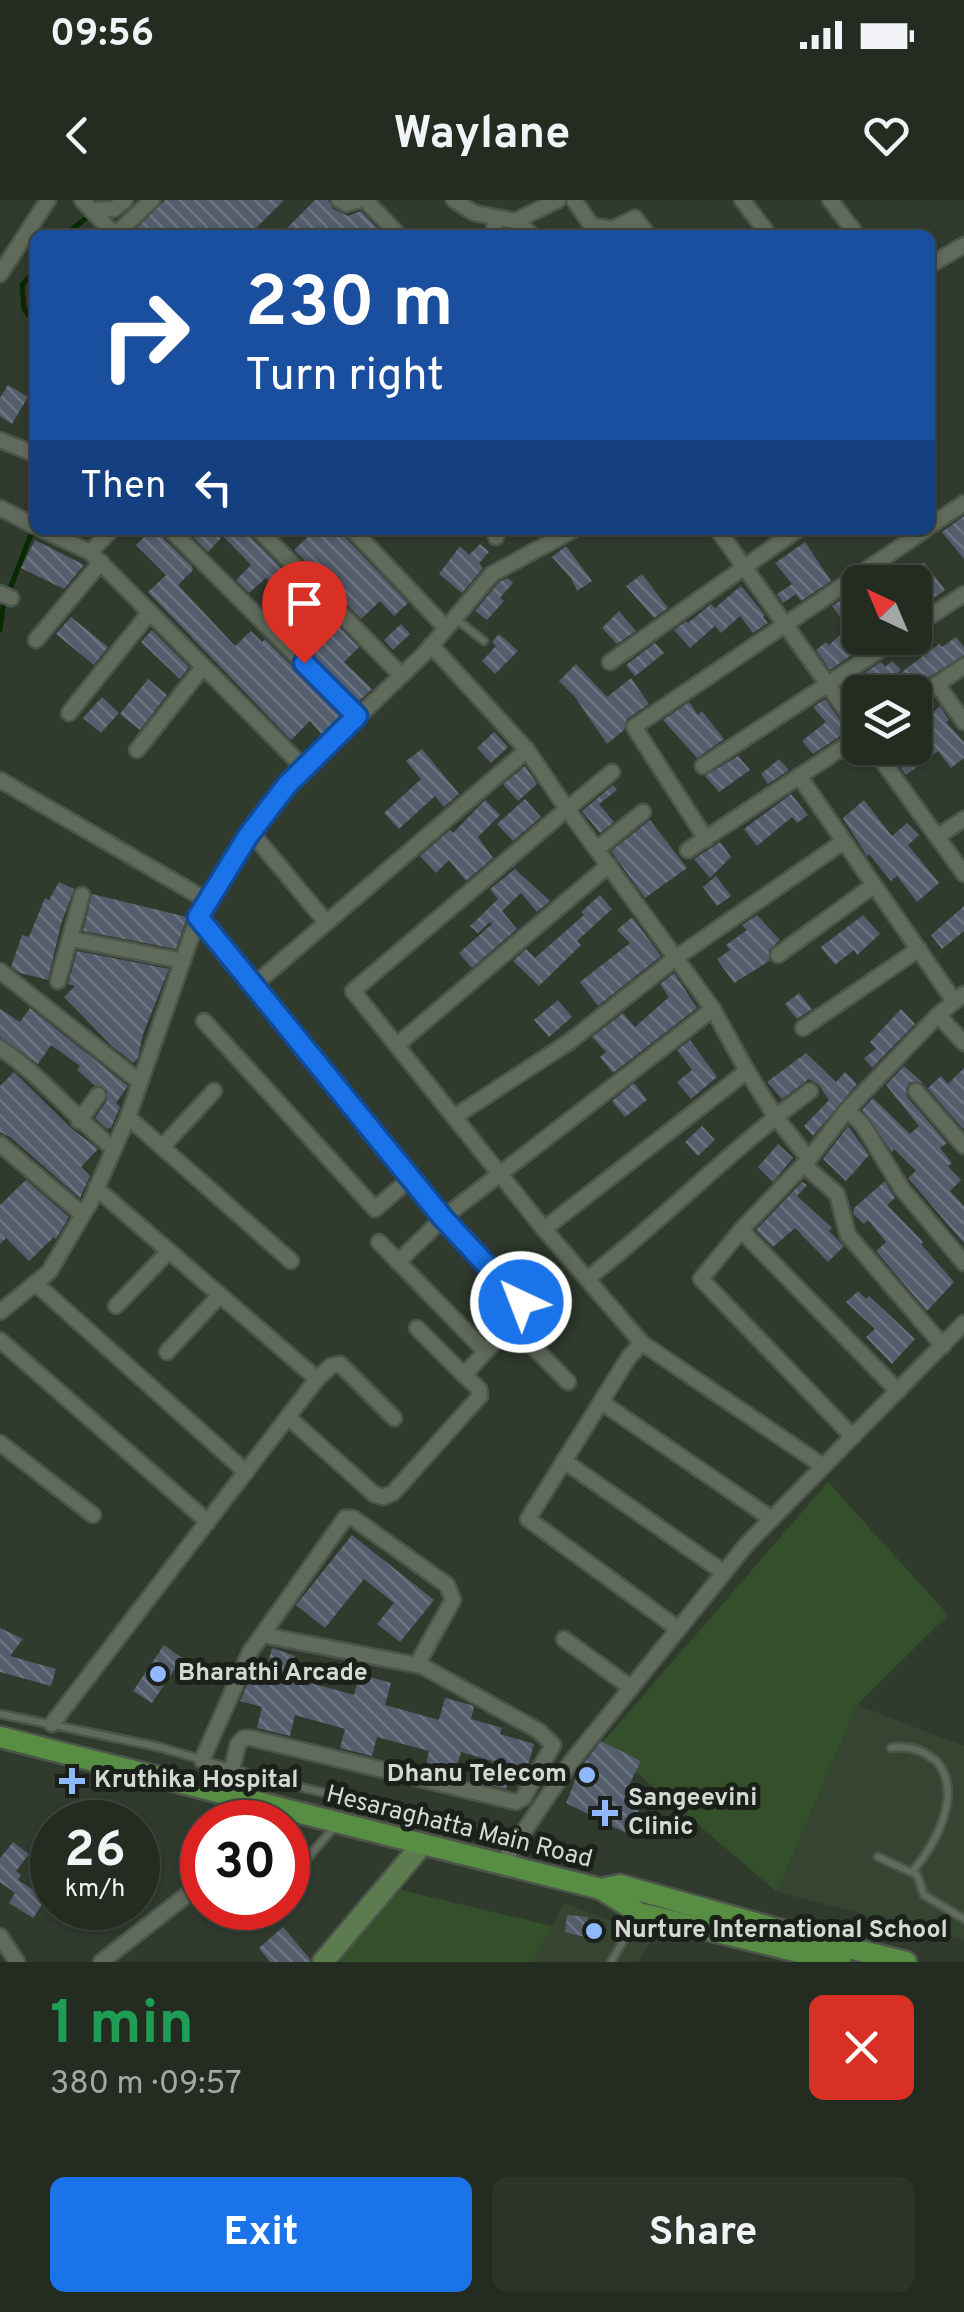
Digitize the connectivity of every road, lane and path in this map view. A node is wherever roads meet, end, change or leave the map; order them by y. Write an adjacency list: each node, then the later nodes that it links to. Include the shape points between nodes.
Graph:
1 (48, 200): 25 (street)
2 (125, 200): 11 (street, via 114,209)
3 (152, 200): 15 (street)
4 (339, 200): 5 (street)
5 (362, 200): 16 (street)
6 (454, 200): 12 (street)
7 (558, 200): 13 (street)
8 (742, 200): 21 (street)
9 (830, 200): 22 (street)
10 (582, 203): 19 (street)
11 (86, 205): 14 (street)
12 (495, 217): 13 (street); 17 (street)
13 (516, 221): 18 (street)
14 (110, 230)
15 (120, 230)
16 (394, 230)
17 (494, 230)
18 (526, 230)
19 (596, 230): 20 (street, via 635,218)
20 (644, 230)
21 (765, 230)
22 (853, 230)
23 (964, 245): 24 (street)
24 (935, 262)
25 (0, 274)
26 (0, 440): 27 (street)
27 (30, 452)
28 (964, 503): 31 (street)
29 (0, 508): 30 (street)
30 (30, 523)
31 (935, 523)
32 (53, 535): 41 (street)
33 (107, 535): 41 (street)
34 (175, 535): 61 (street)
35 (264, 535): 55 (street)
36 (358, 535): 46 (street)
37 (564, 535): 46 (street, via 492,574)
38 (722, 535): 42 (street)
39 (789, 535): 42 (street)
40 (917, 535): 47 (street)
41 (96, 557): 44 (street); 48 (street)
42 (744, 566): 47 (street); 52 (street)
43 (964, 594): 45 (street)
44 (150, 612): 53 (street); 60 (street)
45 (932, 615)
46 (450, 622): 49 (lane); 50 (street)
47 (785, 624): 56 (street); 77 (street, via 634,726)
48 (36, 640)
49 (484, 642)
50 (431, 645): 55 (street); 65 (street)
51 (872, 655): 56 (street)
52 (610, 662)
53 (204, 666): 64 (street); 68 (street)
54 (964, 666): 57 (street)
55 (401, 675): 61 (street)
56 (827, 684): 59 (street); 67 (street)
57 (938, 684): 58 (street); 62 (street)
58 (932, 688)
59 (842, 706)
60 (69, 713)
61 (357, 716): 68 (street)
62 (964, 722)
63 (842, 746): 70 (street)
64 (138, 750)
65 (527, 750): 72 (street); 87 (street)
66 (886, 765): 76 (street)
67 (703, 766)
68 (304, 768): 75 (street)
69 (612, 772): 72 (street)
70 (799, 776): 77 (street); 78 (street)
71 (0, 780): 85 (street)
72 (566, 809): 79 (street); 102 (street, via 353,991)
73 (643, 812): 79 (street)
74 (964, 819): 76 (street)
75 (251, 832): 85 (street); 87 (street)
76 (938, 836): 82 (street)
77 (706, 839): 80 (street)
78 (844, 842): 83 (street); 91 (street)
79 (596, 849): 81 (street)
80 (688, 850)
81 (609, 865): 91 (street); 102 (street)
82 (964, 874)
83 (874, 885): 89 (street); 90 (street)
84 (82, 895): 88 (street)
85 (208, 901): 86 (street)
86 (198, 917): 92 (street); 95 (street)
87 (326, 922): 95 (street)
88 (72, 938): 92 (street); 94 (street)
89 (918, 949): 96 (street); 100 (street)
90 (778, 955)
91 (677, 957): 97 (street); 113 (street, via 569,1042)
92 (183, 962): 105 (street)
93 (0, 971): 105 (street)
94 (58, 981)
95 (254, 985): 121 (street)
96 (959, 998): 98 (street)
97 (713, 1009): 104 (street); 120 (street)
98 (938, 1015): 101 (street); 110 (street)
99 (204, 1022): 121 (street, via 375,1209)
100 (803, 1028)
101 (964, 1044)
102 (397, 1046): 113 (street)
103 (0, 1048): 114 (street)
104 (747, 1071): 111 (street); 125 (street)
105 (140, 1082): 112 (street)
106 (916, 1090): 116 (street)
107 (810, 1091): 111 (street)
108 (214, 1092): 117 (street)
109 (98, 1095): 114 (street)
110 (847, 1110): 119 (street); 131 (street)
111 (775, 1116): 119 (street); 132 (street)
112 (128, 1117): 117 (street); 118 (street)
113 (454, 1118): 120 (street)
114 (79, 1121): 118 (street)
115 (0, 1144): 123 (street)
116 (964, 1146)
117 (162, 1147): 129 (street)
118 (114, 1148): 122 (street)
119 (807, 1162): 126 (street); 142 (street, via 837,1194 848,1235)
120 (500, 1174): 124 (street); 125 (street)
121 (411, 1178): 124 (street)
122 (96, 1188): 123 (street); 128 (street)
123 (82, 1214): 133 (street, via 49,1272)
124 (443, 1218): 130 (street); 138 (street, via 521,1302 522,1312)
125 (544, 1229): 132 (street)
126 (741, 1230): 148 (street); 152 (street, via 700,1279)
127 (379, 1242): 130 (street)
128 (169, 1250): 134 (street); 136 (street)
129 (290, 1260)
130 (398, 1262): 143 (street)
131 (964, 1263)
132 (587, 1279): 141 (street)
133 (35, 1283): 135 (street); 156 (street)
134 (220, 1295): 144 (street); 146 (street)
135 (3, 1304)
136 (116, 1306)
137 (964, 1323): 142 (street)
138 (510, 1324): 143 (street); 147 (street)
139 (418, 1328): 145 (street)
140 (0, 1340): 159 (street)
141 (642, 1342): 149 (street); 155 (street)
142 (943, 1346): 148 (street)
143 (484, 1351): 145 (street)
144 (166, 1352)
145 (464, 1375): 150 (street, via 480,1396 383,1497)
146 (317, 1379): 150 (street); 151 (street, via 340,1364)
147 (568, 1382)
148 (898, 1391): 152 (street)
149 (601, 1402): 154 (street); 158 (street)
150 (288, 1417): 156 (street)
151 (394, 1418)
152 (852, 1436): 155 (street)
153 (0, 1443): 157 (street)
154 (564, 1461): 160 (street); 161 (street, via 528,1518)
155 (823, 1466): 158 (street)
156 (246, 1472): 159 (street)
157 (93, 1515)
158 (772, 1519): 160 (street)
159 (208, 1522): 167 (street)
160 (724, 1572): 161 (street)
161 (677, 1628): 165 (street)
162 (263, 1635): 164 (street); 164 (street, via 345,1518 353,1518 452,1592); 170 (street)
163 (564, 1639): 165 (street)
164 (422, 1666): 171 (street, via 548,1736 553,1746 523,1798 516,1802 251,1738 238,1744)
165 (630, 1687): 179 (street)
166 (0, 1714): 167 (lane)
167 (52, 1724): 170 (lane)
168 (0, 1737): 172 (main road, Hesaraghatta Main Road)
169 (892, 1748): 180 (lane, via 922,1752 952,1779 943,1828)
170 (202, 1760): 171 (lane)
171 (232, 1768): 175 (lane)
172 (221, 1800)
173 (310, 1820): 174 (main road, Hesaraghatta Main Road)
174 (336, 1824): 176 (main road, Hesaraghatta Main Road); 177 (lane)
175 (499, 1836)
176 (420, 1846): 179 (main road, Hesaraghatta Main Road); 190 (street)
177 (310, 1855)
178 (878, 1857): 180 (lane)
179 (501, 1865): 181 (main road, Hesaraghatta Main Road)
180 (912, 1872): 185 (lane, via 924,1895)
181 (600, 1889): 182 (main road, Hesaraghatta Main Road, via 620,1885); 184 (main road)
182 (646, 1892): 184 (lane); 187 (main road, Hesaraghatta Main Road)
183 (180, 1900): 188 (street)
184 (639, 1913): 187 (main road); 191 (lane)
185 (964, 1919)
186 (0, 1936): 189 (street)
187 (811, 1953): 192 (main road); 193 (main road, Hesaraghatta Main Road)
188 (103, 1961)
189 (17, 1962)
190 (322, 1962)
191 (611, 1962)
192 (840, 1962)
193 (906, 1962)

